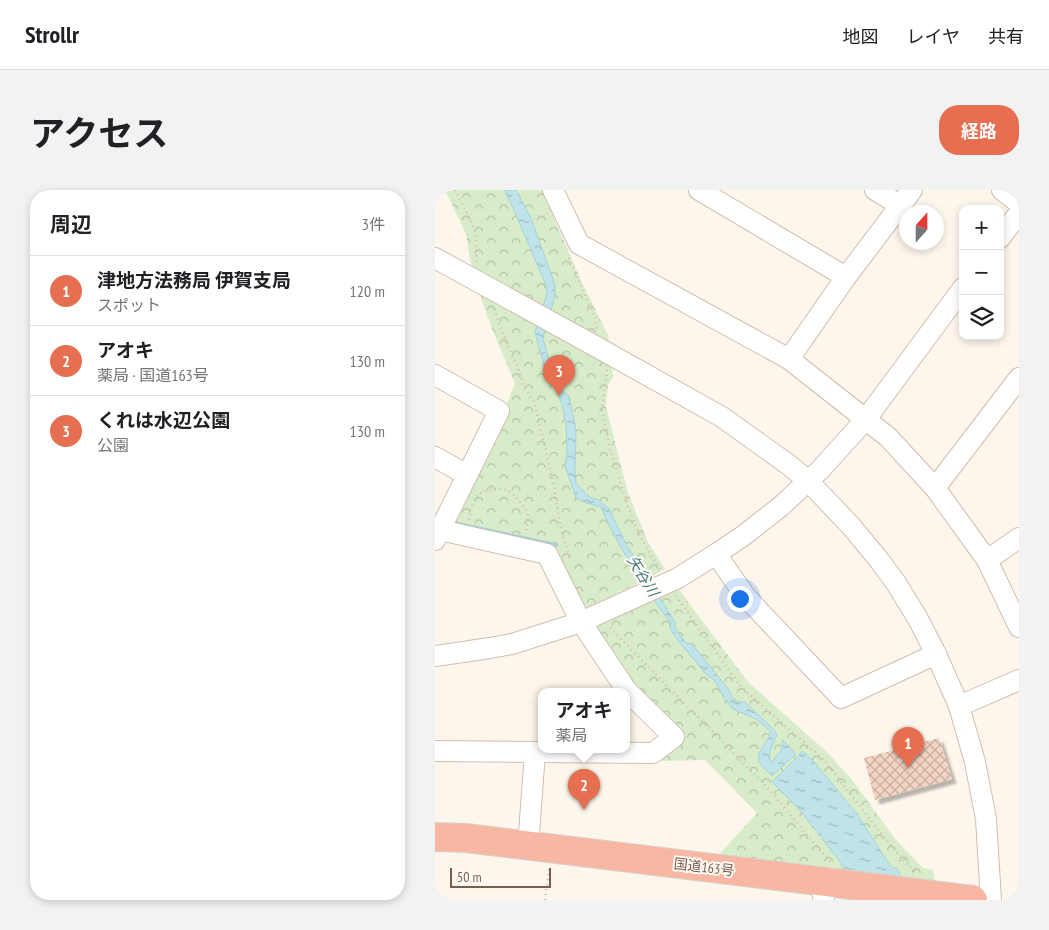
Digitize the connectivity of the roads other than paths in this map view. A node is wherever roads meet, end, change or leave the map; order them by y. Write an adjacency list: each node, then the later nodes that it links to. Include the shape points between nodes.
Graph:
1 (553, 190): 12 (street, via 579,244)
2 (699, 190): 10 (street)
3 (875, 190): 5 (street)
4 (1002, 190): 6 (street)
5 (906, 198): 10 (street)
6 (1019, 203)
7 (1019, 213): 8 (street)
8 (1004, 233)
9 (435, 258): 18 (street, via 493,297 597,340 722,417)
10 (846, 277): 12 (street)
11 (959, 293): 15 (street)
12 (789, 359): 15 (street)
13 (435, 375): 17 (street, via 499,411)
14 (1019, 378): 19 (street)
15 (866, 419): 18 (street); 19 (street, via 889,437)
16 (435, 457): 17 (street)
17 (467, 475): 20 (street)
18 (808, 481): 22 (street, via 781,507); 26 (street, via 879,560 918,619)
19 (935, 488): 23 (street)
20 (439, 523): 24 (street, via 547,554)
21 (1019, 538): 23 (street)
22 (717, 554): 24 (street, via 678,578); 26 (street, via 746,597 841,698)
23 (987, 560): 25 (street)
24 (587, 620): 27 (street, via 512,644); 29 (street)
25 (1019, 627)
26 (936, 654): 31 (street)
27 (435, 656)
28 (1019, 680): 31 (street)
29 (625, 688)
30 (630, 694): 35 (street, via 674,737 653,753)
31 (959, 706): 40 (street, via 975,762 986,819)
32 (435, 751): 33 (street)
33 (535, 752): 34 (street); 37 (street)
34 (538, 752)
35 (630, 753)
36 (435, 837): 37 (highway, 国道163号)
37 (528, 847): 38 (highway, 国道163号)
38 (827, 887): 39 (highway, 国道163号)
39 (973, 900)
40 (991, 900)

